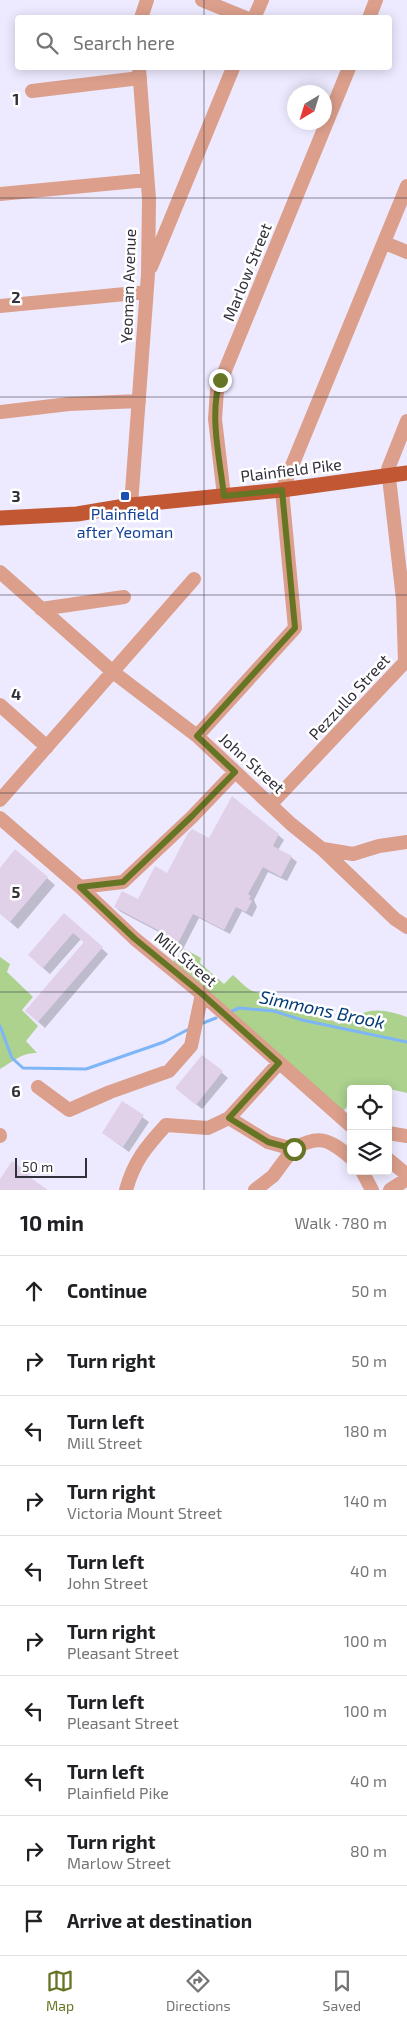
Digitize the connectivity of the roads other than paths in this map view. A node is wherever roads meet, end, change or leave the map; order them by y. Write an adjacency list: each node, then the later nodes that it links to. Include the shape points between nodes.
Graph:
1 (147, 0): 5 (street)
2 (202, 0): 6 (street)
3 (262, 0): 7 (street)
4 (376, 0): 8 (street)
5 (142, 15)
6 (239, 15)
7 (255, 15)
8 (370, 15)
9 (232, 70): 18 (street)
10 (347, 70): 27 (street, Marlow Street, via 217,390 215,419)
11 (140, 73): 12 (street); 13 (street, Yeoman Avenue)
12 (32, 91)
13 (147, 180): 15 (street); 18 (street, Yeoman Avenue)
14 (407, 186): 16 (street)
15 (0, 194)
16 (385, 242): 17 (street); 26 (street)
17 (407, 252)
18 (148, 274): 19 (street, Yeoman Avenue)
19 (146, 292): 20 (street); 21 (street, Yeoman Avenue)
20 (0, 306)
21 (139, 401): 22 (street, via 69,404); 28 (street, Yeoman Avenue)
22 (0, 412)
23 (407, 421): 25 (street, Pezzullo Street, via 388,469)
24 (407, 473): 25 (main road, Plainfield Pike)
25 (389, 476): 26 (main road, Plainfield Pike); 40 (street, Pezzullo Street, via 403,599 405,662)
26 (282, 490): 27 (main road, Plainfield Pike); 36 (street, via 295,628)
27 (224, 496): 28 (main road, Plainfield Pike)
28 (131, 505): 29 (main road, Plainfield Pike, via 78,514)
29 (0, 518)
30 (0, 572): 33 (street, John Street)
31 (194, 579): 34 (street)
32 (124, 597): 33 (street)
33 (41, 609): 34 (street, John Street)
34 (113, 672): 36 (street, John Street); 37 (street)
35 (0, 705): 37 (street)
36 (197, 736): 38 (street, John Street)
37 (47, 746): 39 (street)
38 (235, 772): 40 (street, John Street); 44 (street, via 123,882)
39 (0, 800)
40 (271, 804): 43 (street, John Street)
41 (0, 818): 44 (street, Mill Street)
42 (407, 842): 43 (street, via 353,854)
43 (322, 849): 45 (street, John Street)
44 (80, 887): 46 (street, Mill Street, via 135,939)
45 (407, 928)
46 (202, 994): 47 (street, Mill Street); 48 (street, via 191,1046 169,1071 69,1110)
47 (279, 1063): 49 (street); 50 (street, Mill Street)
48 (38, 1087)
49 (229, 1118): 53 (street, via 268,1142); 58 (street, via 208,1128 166,1125 142,1151)
50 (347, 1122)
51 (392, 1134): 52 (street)
52 (407, 1136)
53 (294, 1149): 54 (street, via 322,1138); 59 (street, via 273,1176)
54 (347, 1154)
55 (392, 1163): 57 (street)
56 (364, 1175): 60 (street)
57 (407, 1177): 61 (street)
58 (126, 1190)
59 (254, 1190)
60 (372, 1190)
61 (390, 1190)

